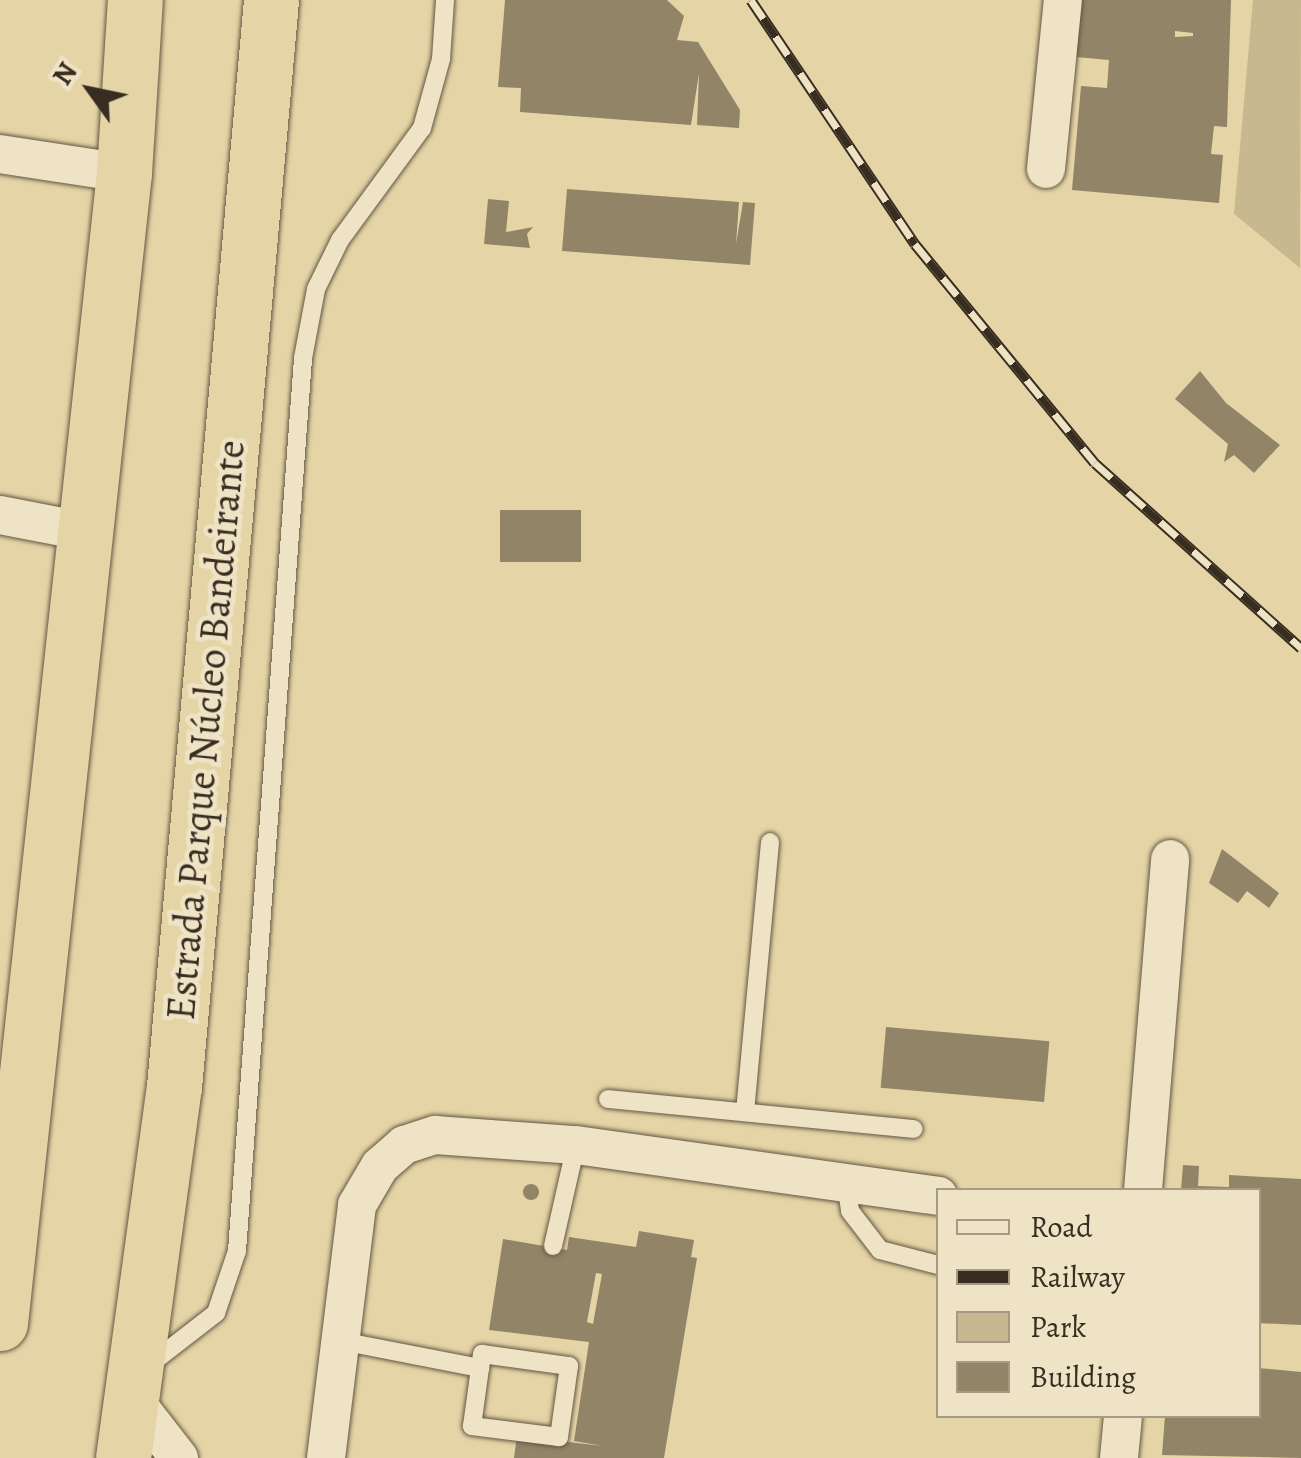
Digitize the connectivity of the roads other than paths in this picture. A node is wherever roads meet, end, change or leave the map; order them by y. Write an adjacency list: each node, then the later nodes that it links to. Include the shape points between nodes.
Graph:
1 (136, 0): 7 (highway)
2 (271, 0): 24 (highway, Estrada Parque Núcleo Bandeirante, via 174,1087)
3 (445, 0): 24 (lane, via 441,59 422,128 340,240 316,289 303,358 238,1251 216,1314)
4 (1063, 0): 6 (street)
5 (0, 154): 7 (street)
6 (1046, 169)
7 (124, 173): 9 (highway)
8 (0, 515): 9 (street)
9 (83, 532): 21 (highway)
10 (770, 842): 13 (lane)
11 (1170, 859): 17 (street)
12 (608, 1099): 13 (lane)
13 (745, 1112): 14 (lane)
14 (914, 1129)
15 (576, 1145): 16 (street); 19 (lane); 22 (street, via 435,1135 404,1145 380,1166 358,1205)
16 (846, 1181): 18 (street); 20 (lane, via 850,1211 880,1250)
17 (1142, 1188)
18 (936, 1196)
19 (553, 1246)
20 (936, 1265)
21 (0, 1323)
22 (341, 1341): 23 (lane); 26 (street)
23 (480, 1368): 23 (lane, via 482,1354 569,1366 560,1438 472,1426)
24 (135, 1387): 27 (highway, Estrada Parque Núcleo Bandeirante); 28 (street)
25 (1123, 1418): 29 (street)
26 (324, 1455)
27 (123, 1458)
28 (179, 1458)
29 (1119, 1458)

